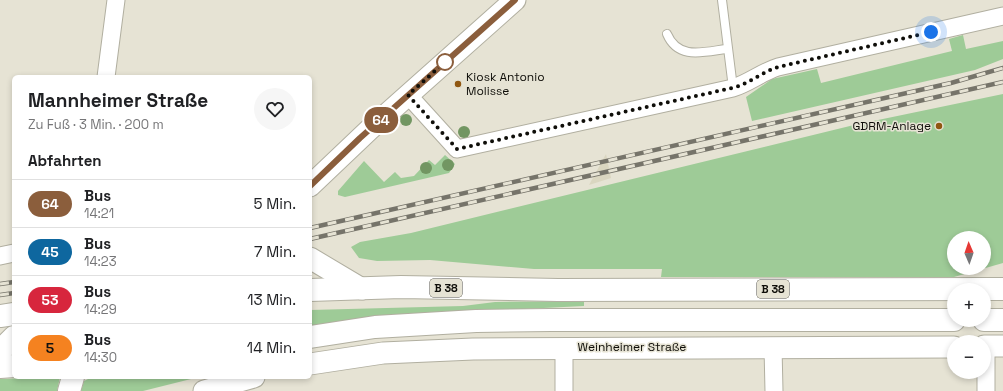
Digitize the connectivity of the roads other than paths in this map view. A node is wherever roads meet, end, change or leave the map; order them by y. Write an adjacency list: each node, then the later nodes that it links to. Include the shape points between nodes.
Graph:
1 (116, 0): 7 (street)
2 (515, 0): 9 (street)
3 (722, 0): 6 (lane)
4 (1003, 16): 8 (street, via 778,67 766,71 745,85)
5 (667, 34): 6 (lane, via 670,43 682,51)
6 (726, 49): 8 (lane)
7 (106, 75)
8 (732, 88): 9 (street, via 457,149)
9 (408, 95): 10 (street)
10 (312, 184)
11 (12, 253): 12 (street)
12 (0, 256)
13 (312, 259): 15 (street)
14 (998, 287): 15 (main road, B 38)
15 (362, 289): 16 (main road, B 38)
16 (312, 290)
17 (12, 314): 18 (main road)
18 (0, 316)
19 (947, 320): 22 (main road, via 476,321 375,327)
20 (991, 320): 21 (main road)
21 (1003, 320)
22 (312, 337)
23 (12, 340): 27 (main road)
24 (947, 346): 26 (street, Weinheimer Straße)
25 (564, 347): 26 (street, Weinheimer Straße); 28 (street, Weinheimer Straße, via 382,353); 36 (street)
26 (773, 347): 37 (street)
27 (0, 352)
28 (312, 364)
29 (12, 366): 30 (main road)
30 (0, 367)
31 (72, 379): 34 (main road)
32 (247, 379): 35 (street)
33 (987, 379): 38 (street)
34 (69, 391)
35 (204, 391)
36 (564, 391)
37 (774, 391)
38 (986, 391)

